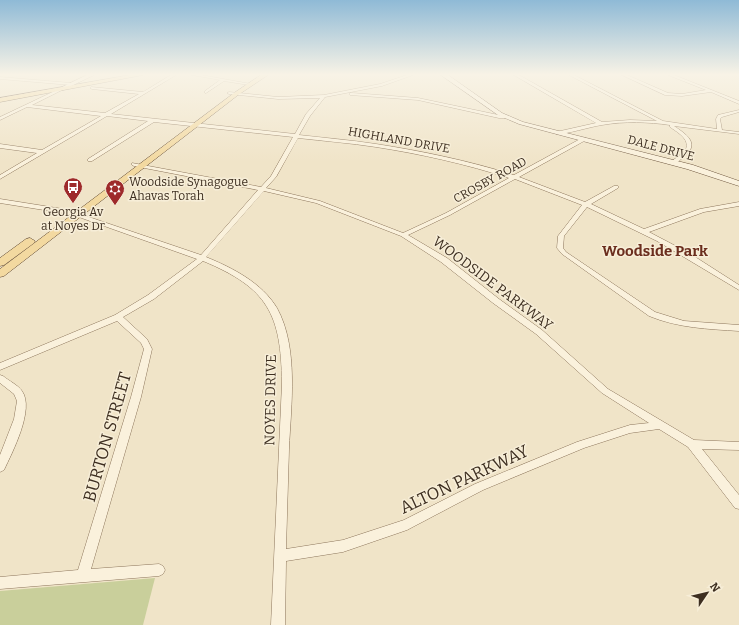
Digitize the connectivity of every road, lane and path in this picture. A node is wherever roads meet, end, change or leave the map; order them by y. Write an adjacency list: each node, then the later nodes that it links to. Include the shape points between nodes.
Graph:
1 (31, 104): 9 (street)
2 (125, 104): 11 (street)
3 (219, 104): 16 (main road)
4 (317, 104): 21 (street)
5 (447, 104): 12 (street)
6 (485, 104): 12 (street, DALE DRIVE)
7 (567, 104): 15 (street)
8 (629, 104): 17 (street)
9 (27, 106): 11 (street, HIGHLAND DRIVE); 13 (street)
10 (739, 111): 18 (street, via 718,118)
11 (106, 115): 14 (street, HIGHLAND DRIVE); 24 (street)
12 (506, 117): 20 (street, DALE DRIVE)
13 (0, 119)
14 (153, 120): 16 (street, HIGHLAND DRIVE); 25 (street)
15 (600, 123): 17 (street, via 631,121); 20 (street)
16 (192, 124): 21 (street, HIGHLAND DRIVE); 27 (main road)
17 (668, 124): 18 (street); 26 (street, via 685,135 690,143 688,150)
18 (720, 131): 19 (street)
19 (739, 133)
20 (561, 134): 22 (street, DALE DRIVE)
21 (297, 136): 29 (street, HIGHLAND DRIVE, via 414,152); 32 (street, via 273,177)
22 (584, 139): 26 (street, DALE DRIVE); 29 (street, CROSBY ROAD)
23 (0, 146): 24 (street)
24 (42, 152): 28 (street)
25 (90, 160)
26 (674, 162): 30 (street, DALE DRIVE)
27 (137, 165): 32 (street, WOODSIDE PARKWAY); 36 (main road)
28 (0, 177)
29 (516, 178): 34 (street, HIGHLAND DRIVE); 38 (street, CROSBY ROAD)
30 (739, 184)
31 (616, 188): 34 (street)
32 (262, 189): 38 (street, WOODSIDE PARKWAY, via 318,202); 39 (street)
33 (0, 201): 36 (street, NOYES DRIVE)
34 (586, 204): 37 (street, HIGHLAND DRIVE); 44 (street, via 560,236 560,248 564,253 652,314 666,320 696,326)
35 (739, 204): 37 (street, via 689,213)
36 (73, 213): 39 (street, NOYES DRIVE); 40 (main road); 41 (main road)
37 (644, 231): 42 (street, HIGHLAND DRIVE)
38 (403, 235): 47 (street, WOODSIDE PARKWAY, via 444,260 538,332 606,391)
39 (202, 258): 43 (street, via 151,297); 52 (street, NOYES DRIVE, via 247,281 270,305 278,318 285,345 286,386)
40 (0, 263)
41 (0, 274)
42 (739, 288)
43 (118, 317): 45 (street); 54 (street, BURTON STREET, via 144,341 148,349)
44 (739, 328)
45 (0, 367)
46 (0, 378): 50 (street, via 20,395 22,407 18,424)
47 (660, 425): 48 (street, WOODSIDE PARKWAY); 52 (street, ALTON PARKWAY, via 630,429 581,445 479,487 407,525 343,546)
48 (692, 444): 49 (street); 51 (street, WOODSIDE PARKWAY)
49 (739, 446)
50 (0, 467)
51 (739, 504)
52 (280, 556): 56 (street, NOYES DRIVE)
53 (159, 570): 54 (street)
54 (83, 576): 55 (street)
55 (0, 583)
56 (278, 625)

